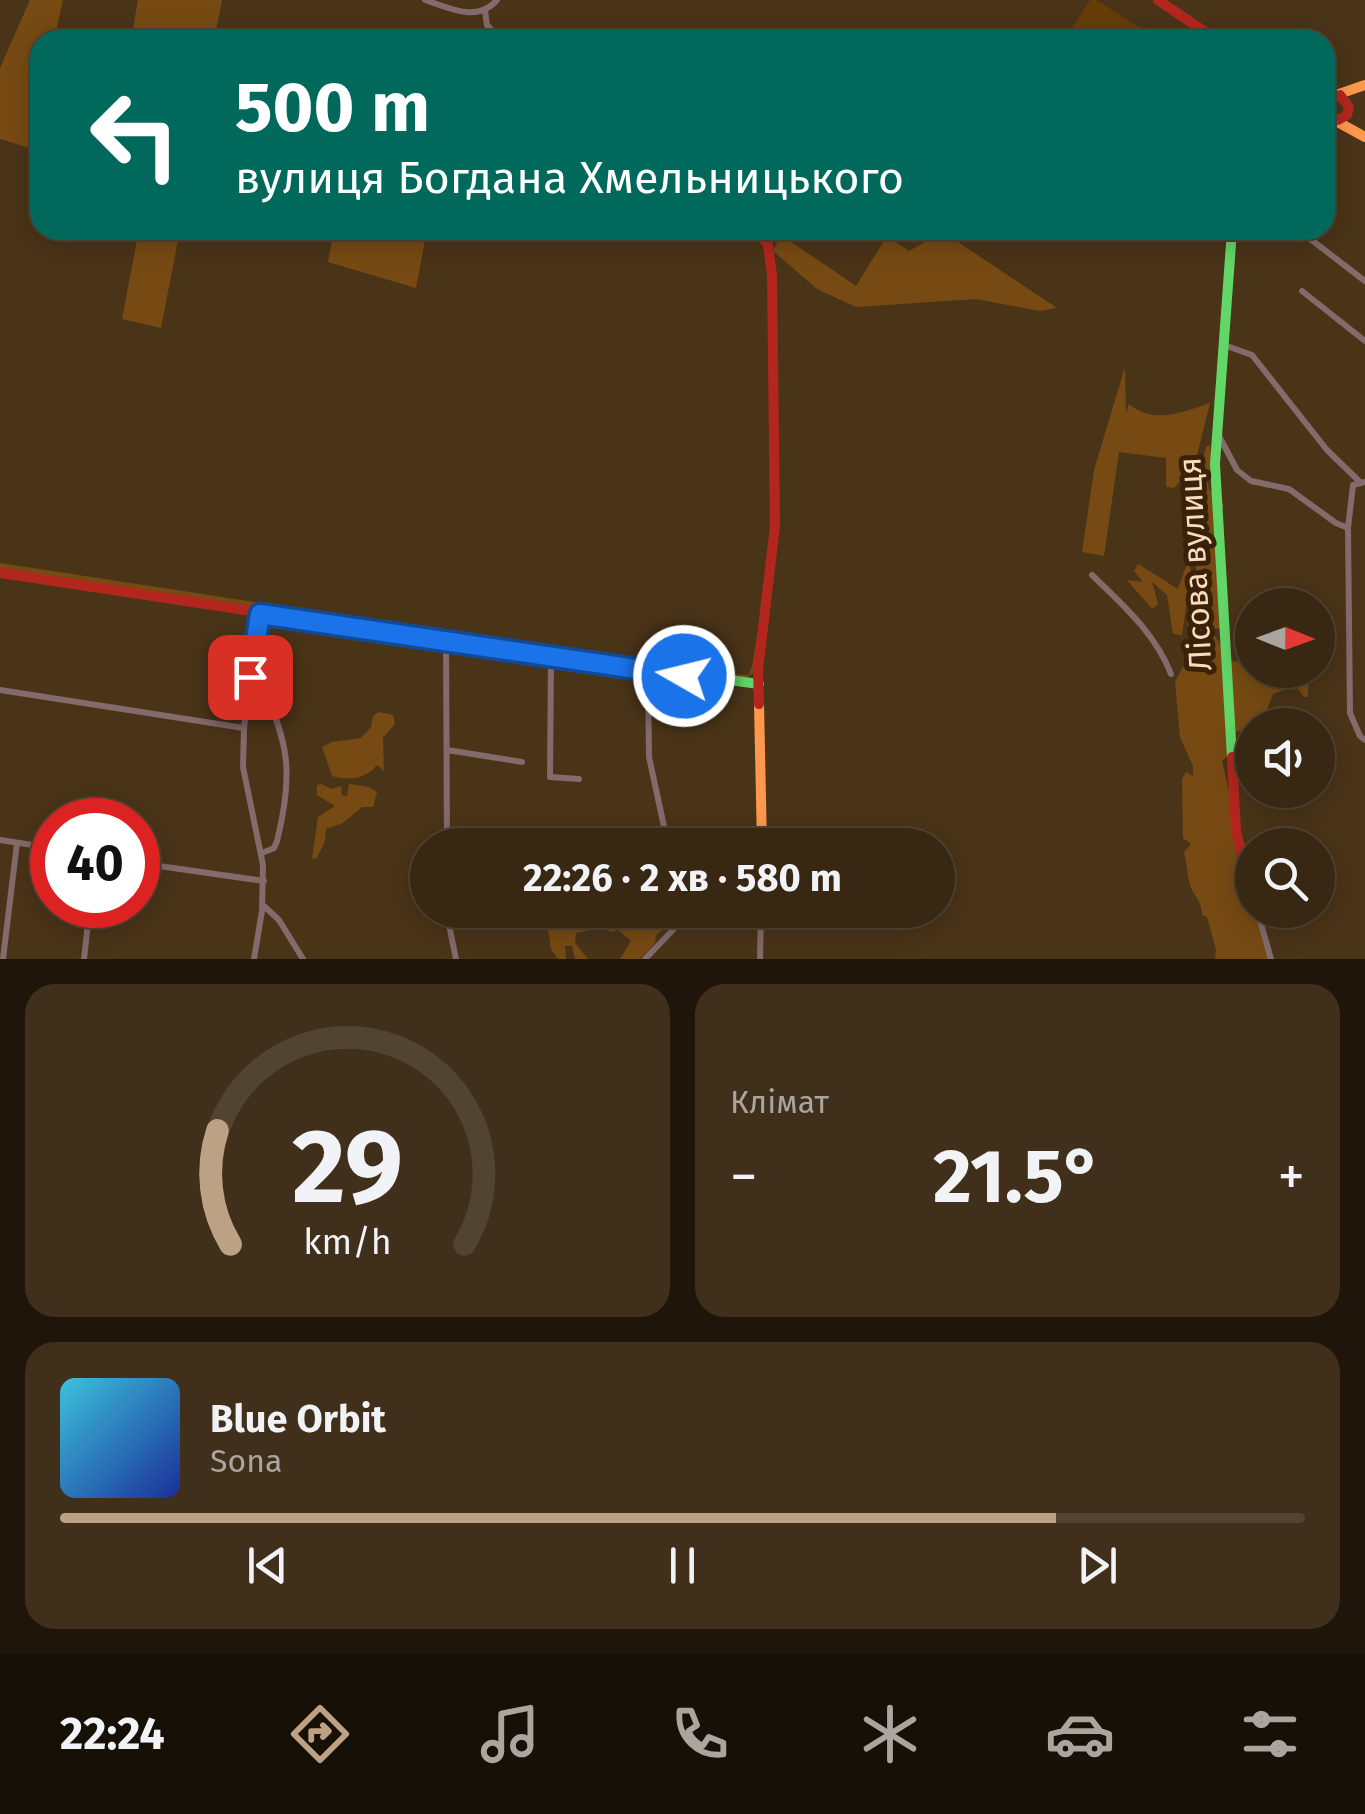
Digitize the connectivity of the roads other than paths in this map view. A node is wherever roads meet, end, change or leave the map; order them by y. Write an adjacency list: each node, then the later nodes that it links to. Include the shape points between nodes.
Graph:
1 (424, 0): 4 (street)
2 (1158, 0): 6 (main road)
3 (495, 2): 4 (street)
4 (485, 11): 5 (street)
5 (492, 30)
6 (1194, 30)
7 (1365, 86): 8 (main road); 10 (main road)
8 (1335, 95)
9 (1335, 98): 10 (main road, via 1346,100)
10 (1349, 109): 11 (main road); 13 (main road)
11 (1335, 116)
12 (1335, 120): 13 (main road)
13 (1361, 134)
14 (764, 240): 32 (main road, via 772,275 775,526)
15 (1231, 240): 20 (main road, Лісова вулиця)
16 (1311, 240): 17 (street)
17 (1365, 282)
18 (1302, 291): 19 (street)
19 (1365, 341)
20 (1224, 345): 21 (main road, Лісова вулиця); 22 (street, via 1252,354)
21 (1215, 432): 23 (street, via 1251,481 1290,489); 42 (main road, Лісова вулиця)
22 (1360, 484): 23 (street)
23 (1348, 528): 35 (street, via 1350,713)
24 (0, 573): 26 (main road)
25 (1092, 574): 30 (street, via 1162,650)
26 (260, 614): 27 (main road); 31 (street)
27 (446, 640): 28 (main road); 36 (street)
28 (551, 654): 29 (main road); 38 (street, via 550,777)
29 (648, 671): 32 (main road); 40 (street, via 649,757)
30 (1172, 674)
31 (250, 677): 34 (street); 46 (street, via 259,680 270,702 288,765 277,842)
32 (759, 684): 41 (main road)
33 (0, 690): 34 (street)
34 (244, 728): 46 (street, via 243,767)
35 (1365, 740)
36 (447, 750): 37 (street); 39 (street)
37 (522, 762)
38 (579, 779)
39 (447, 828)
40 (664, 828)
41 (762, 828)
42 (1236, 828)
43 (0, 840): 44 (street)
44 (17, 842): 45 (street); 55 (street)
45 (30, 844)
46 (262, 853): 48 (street)
47 (160, 865): 48 (street)
48 (264, 881): 49 (street)
49 (263, 905): 57 (street); 58 (street)
50 (87, 928): 56 (street)
51 (450, 928): 59 (street)
52 (673, 928): 60 (street)
53 (761, 928): 61 (street)
54 (1262, 928): 62 (street)
55 (4, 959)
56 (84, 959)
57 (254, 959)
58 (303, 959)
59 (456, 959)
60 (645, 959)
61 (760, 959)
62 (1271, 959)

